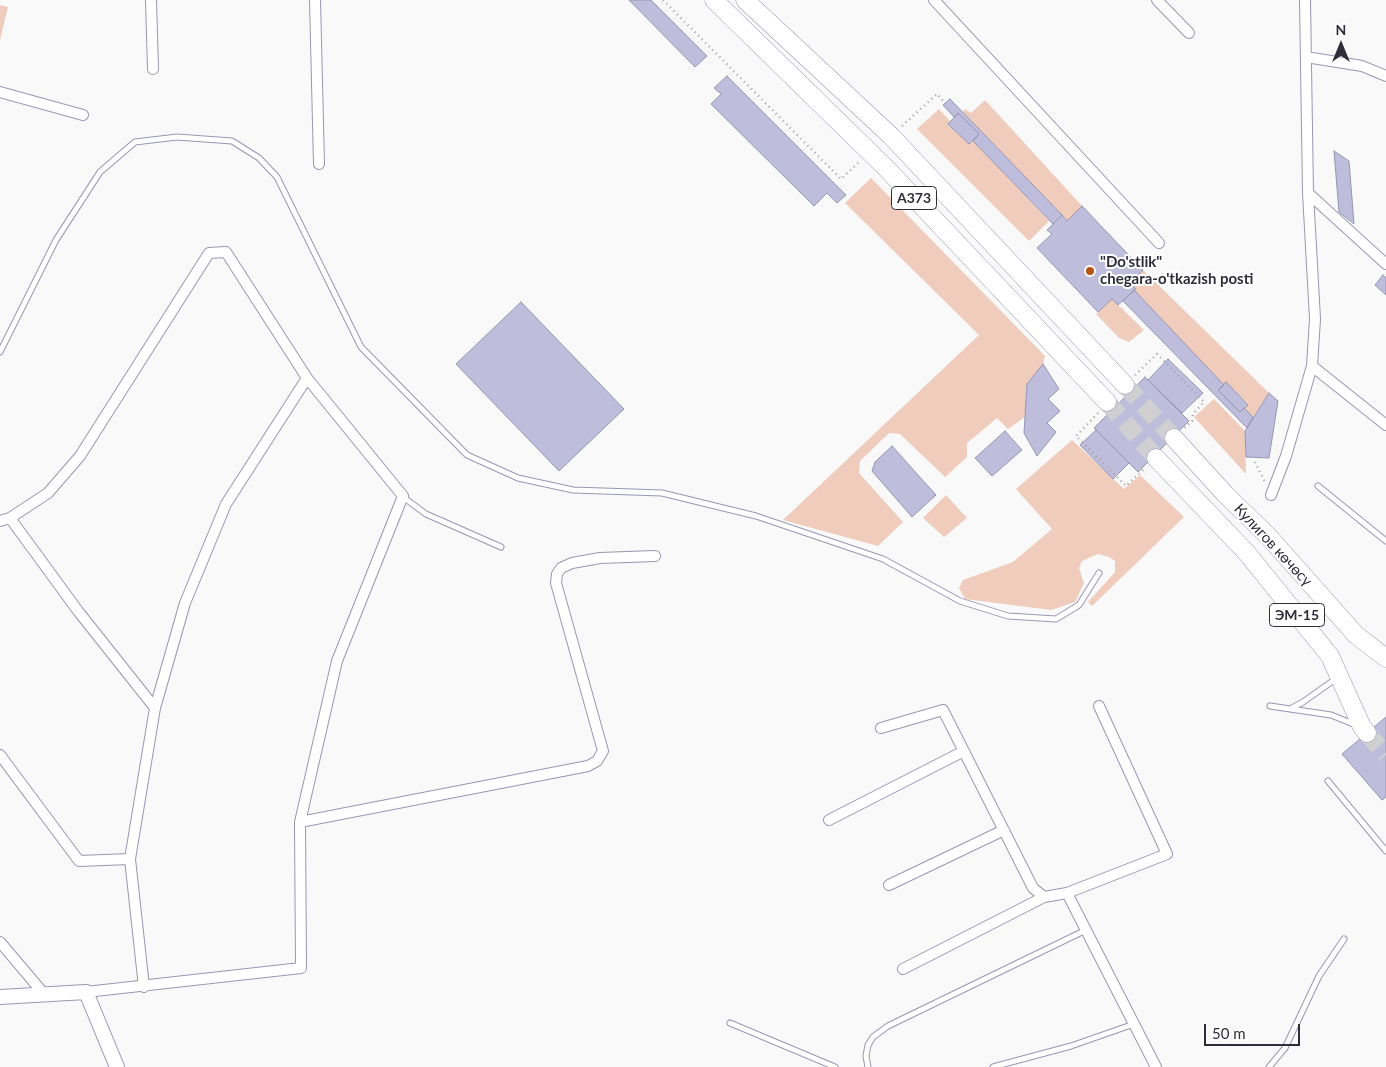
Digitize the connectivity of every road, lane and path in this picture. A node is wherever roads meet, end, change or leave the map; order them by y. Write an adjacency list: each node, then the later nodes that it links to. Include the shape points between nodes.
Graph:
1 (152, 0): 11 (street)
2 (315, 0): 18 (street)
3 (663, 0): 17 (path, via 841,179)
4 (714, 0): 17 (highway, A373)
5 (934, 0): 20 (street)
6 (1157, 0): 9 (street)
7 (1305, 0): 10 (street)
8 (749, 1): 16 (highway, A373)
9 (1189, 33)
10 (1306, 57): 12 (street, via 1362,66); 19 (street)
11 (153, 69)
12 (1386, 76)
13 (0, 92): 15 (street)
14 (944, 102): 16 (path, via 937,94)
15 (83, 115)
16 (891, 136): 25 (highway, A373)
17 (869, 152): 26 (highway, A373)
18 (319, 164)
19 (1308, 193): 21 (street); 23 (street, via 1315,319)
20 (1159, 243)
21 (1386, 264)
22 (0, 352): 38 (lane, via 56,240 100,172 135,142 176,137 232,141 259,158 277,177 361,347 467,455 518,478 573,490 662,494 756,516 883,559 960,601 1008,616 1056,619 1079,605)
23 (1312, 366): 27 (street); 32 (street, via 1286,456)
24 (307, 378): 33 (street); 34 (street, via 226,252 209,253 80,456 48,493); 43 (street, via 226,504 185,603)
25 (1125, 385): 28 (path, via 1157,354 1204,402 1193,414 1192,421)
26 (1107, 402): 29 (path, via 1076,436 1126,486)
27 (1386, 425)
28 (1174, 438): 39 (highway, Кулигов көчөсү / ЭМ-15, via 1269,537 1356,635)
29 (1156, 458): 40 (highway, Кулигов көчөсү / ЭМ-15, via 1246,552 1330,656)
30 (1255, 462): 32 (path)
31 (1318, 486): 35 (lane)
32 (1271, 494)
33 (403, 496): 36 (lane, via 426,514); 51 (street, via 337,662)
34 (5, 519): 43 (street)
35 (1386, 541)
36 (501, 548)
37 (654, 556): 51 (street, via 600,558 572,563 557,574 556,583 603,752 597,761 588,766)
38 (1099, 572)
39 (1386, 658)
40 (1339, 676): 44 (lane); 46 (highway, Кулигов көчөсү / ЭМ-15)
41 (1100, 706): 56 (street, via 1167,854)
42 (1270, 706): 44 (lane)
43 (155, 708): 54 (street)
44 (1289, 709): 46 (lane, via 1331,715)
45 (881, 728): 47 (street, via 943,710)
46 (1364, 730)
47 (964, 751): 50 (street); 52 (street)
48 (0, 755): 54 (street, via 79,861)
49 (1328, 781): 53 (lane)
50 (829, 820)
51 (300, 822): 62 (street, via 301,968)
52 (1004, 830): 55 (street); 57 (street, via 1033,888)
53 (1386, 851)
54 (130, 859): 62 (street)
55 (889, 885)
56 (1067, 893): 57 (street); 58 (street)
57 (1044, 897): 61 (street)
58 (1086, 930): 67 (street); 70 (lane, via 888,1026 868,1045)
59 (1344, 939): 73 (lane, via 1319,976 1285,1048)
60 (0, 942): 64 (street)
61 (903, 969)
62 (144, 987): 63 (street)
63 (86, 992): 64 (street); 68 (street)
64 (44, 994): 65 (street)
65 (0, 997)
66 (730, 1023): 69 (lane)
67 (1134, 1024): 71 (lane, via 1071,1046); 72 (street)
68 (117, 1067)
69 (835, 1067)
70 (868, 1067)
71 (992, 1067)
72 (1156, 1067)
73 (1269, 1067)

